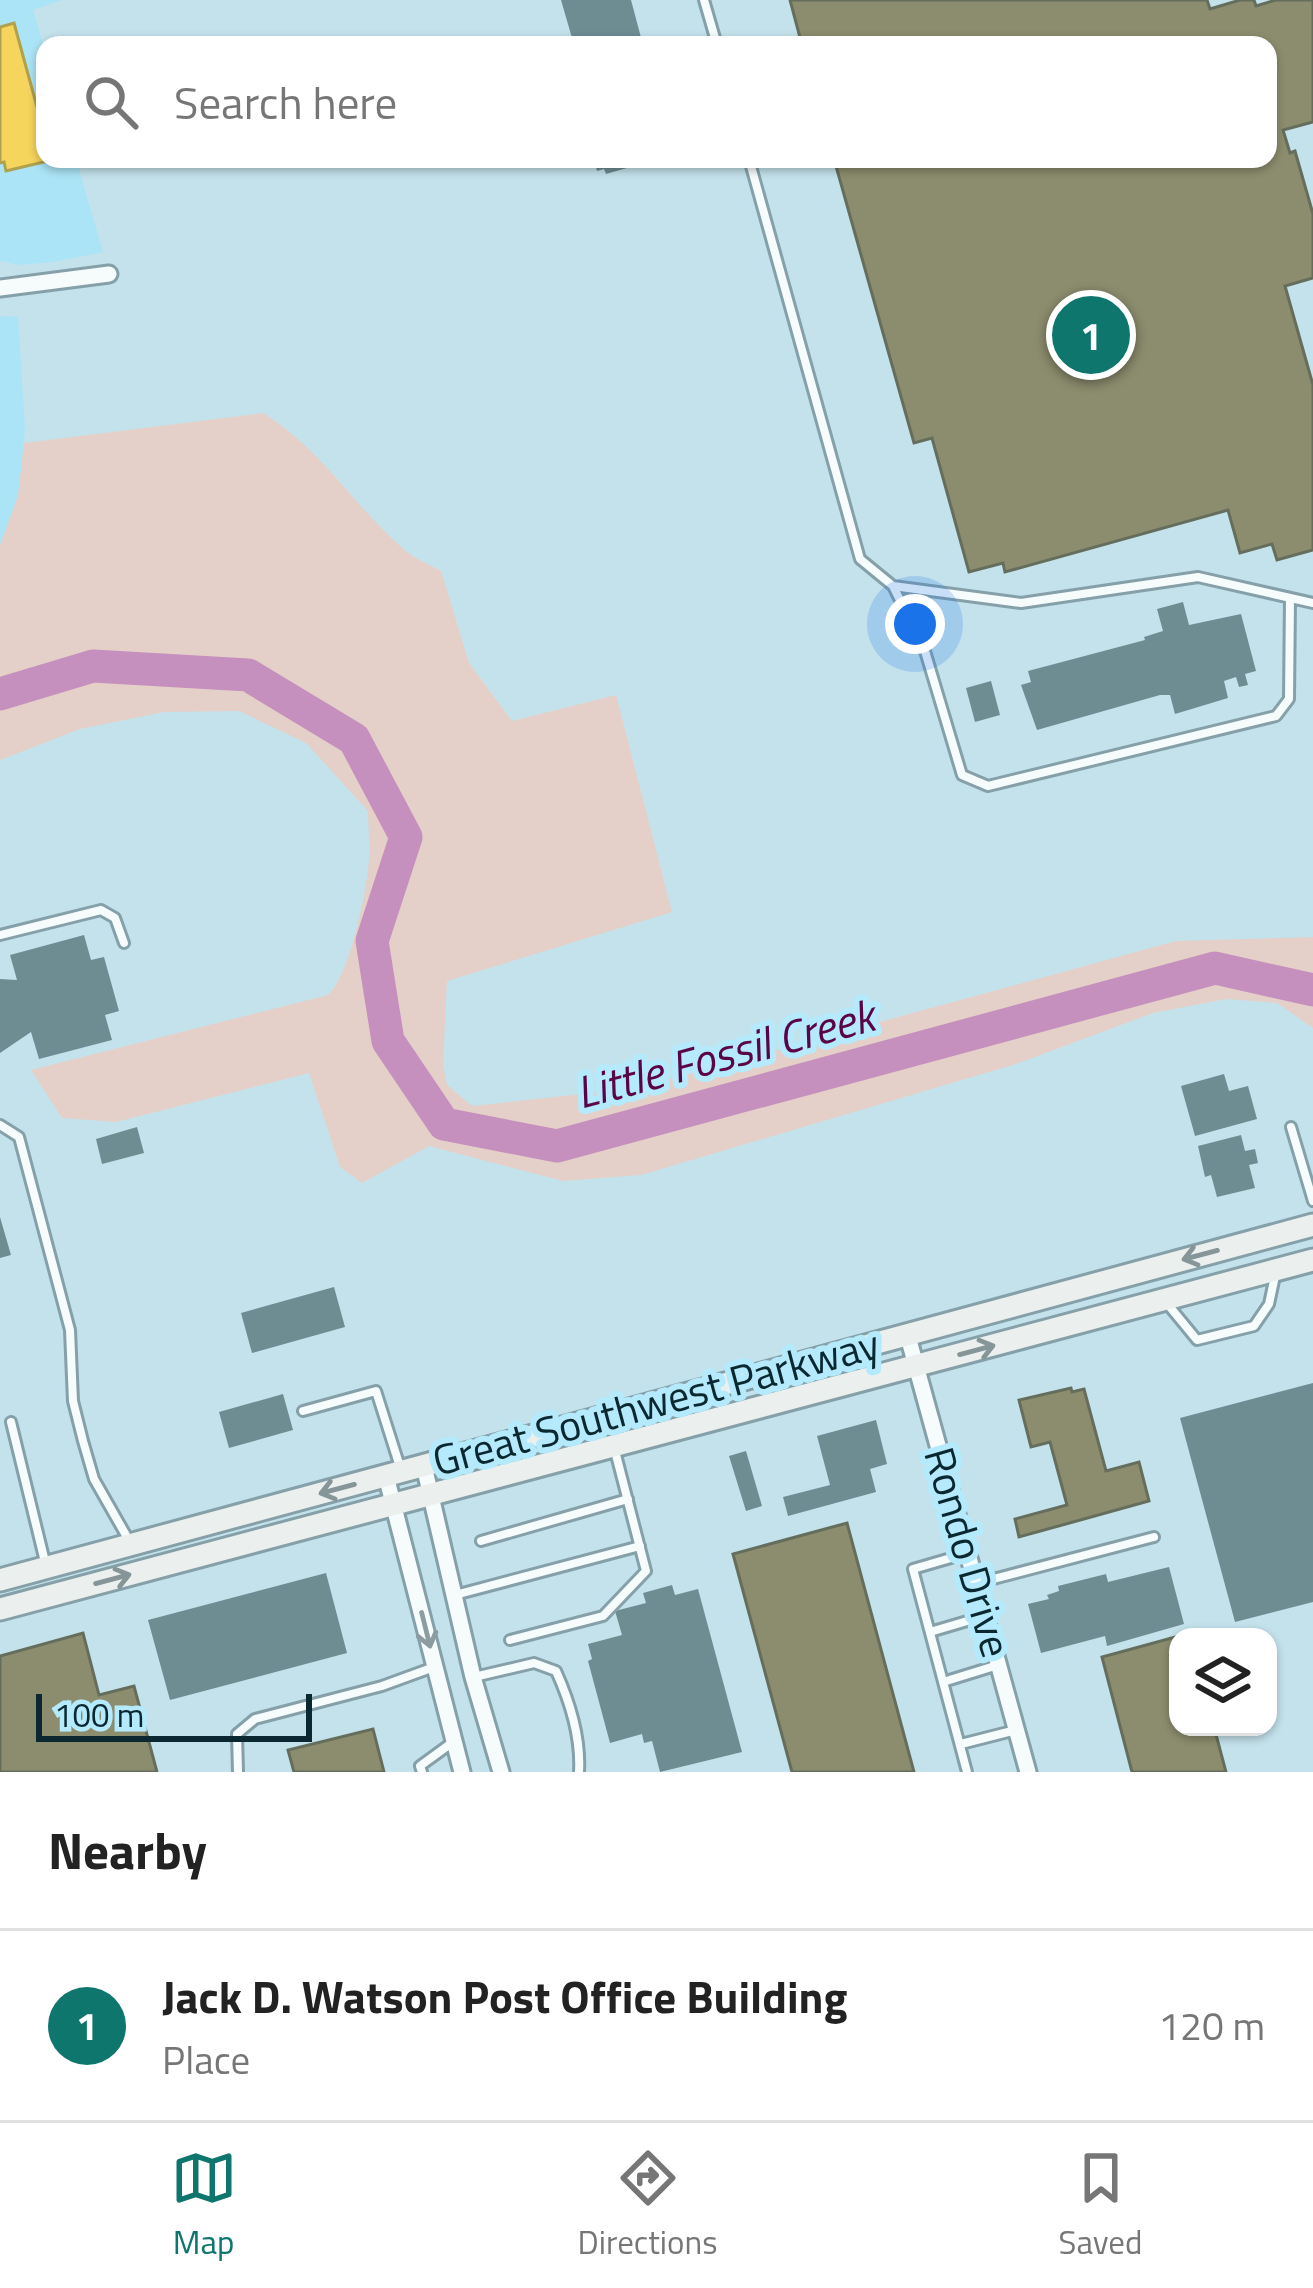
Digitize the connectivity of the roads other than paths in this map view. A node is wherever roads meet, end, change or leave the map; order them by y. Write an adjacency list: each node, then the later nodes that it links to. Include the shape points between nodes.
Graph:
1 (704, 0): 2 (lane)
2 (714, 36)
3 (751, 168): 6 (lane, via 860,559)
4 (109, 274): 5 (street)
5 (0, 288)
6 (893, 586): 7 (lane, via 1021,603 1198,577); 7 (lane, via 925,651 962,776 988,786 1276,716 1289,699)
7 (1291, 598): 8 (lane)
8 (1313, 603)
9 (0, 935): 10 (lane, via 101,910 115,918)
10 (124, 943)
11 (0, 1125): 30 (lane, via 19,1137 70,1330 73,1401 88,1460)
12 (1291, 1127): 13 (lane)
13 (1313, 1201)
14 (1313, 1225): 18 (street, Great Southwest Parkway, one-way to 18)
15 (1313, 1261): 16 (street, Great Southwest Parkway)
16 (1276, 1270): 17 (street, Great Southwest Parkway); 17 (lane, via 1255,1326 1197,1340)
17 (1164, 1300): 19 (street, Great Southwest Parkway, one-way to 17)
18 (907, 1333): 19 (street, Rondo Drive); 23 (street, Great Southwest Parkway)
19 (916, 1366): 22 (street, Great Southwest Parkway); 32 (street, Rondo Drive)
20 (303, 1411): 24 (lane, via 376,1391)
21 (11, 1422): 33 (lane)
22 (614, 1446): 25 (street, Great Southwest Parkway); 26 (lane)
23 (424, 1466): 24 (street, Great Southwest Parkway); 25 (street)
24 (394, 1474): 27 (street); 30 (street, Great Southwest Parkway, one-way to 30)
25 (433, 1494): 27 (street, Great Southwest Parkway); 36 (street)
26 (628, 1499): 29 (lane); 31 (lane)
27 (394, 1504): 37 (street, Great Southwest Parkway, one-way to 27); 42 (street, one-way to 42)
28 (1154, 1537): 35 (lane)
29 (481, 1541)
30 (132, 1545): 33 (street, Great Southwest Parkway)
31 (640, 1546): 36 (lane); 40 (lane, via 646,1570 603,1616)
32 (968, 1553): 35 (street, Rondo Drive); 39 (lane, via 913,1569)
33 (46, 1567): 34 (street, Great Southwest Parkway)
34 (0, 1580)
35 (976, 1583): 38 (street, Rondo Drive)
36 (454, 1596): 43 (street)
37 (0, 1609)
38 (986, 1616): 39 (lane); 41 (street, Rondo Drive)
39 (930, 1632): 44 (lane)
40 (510, 1640)
41 (999, 1664): 44 (lane); 45 (street, Rondo Drive)
42 (436, 1667): 46 (street); 48 (lane, via 255,1719 237,1734)
43 (473, 1677): 51 (street); 52 (lane, via 535,1663 556,1671)
44 (944, 1682): 47 (lane)
45 (1017, 1730): 47 (lane); 54 (street, Rondo Drive)
46 (454, 1741): 49 (lane); 50 (street)
47 (960, 1744): 53 (lane)
48 (238, 1772)
49 (422, 1772)
50 (462, 1772)
51 (501, 1772)
52 (579, 1772)
53 (968, 1772)
54 (1028, 1772)

